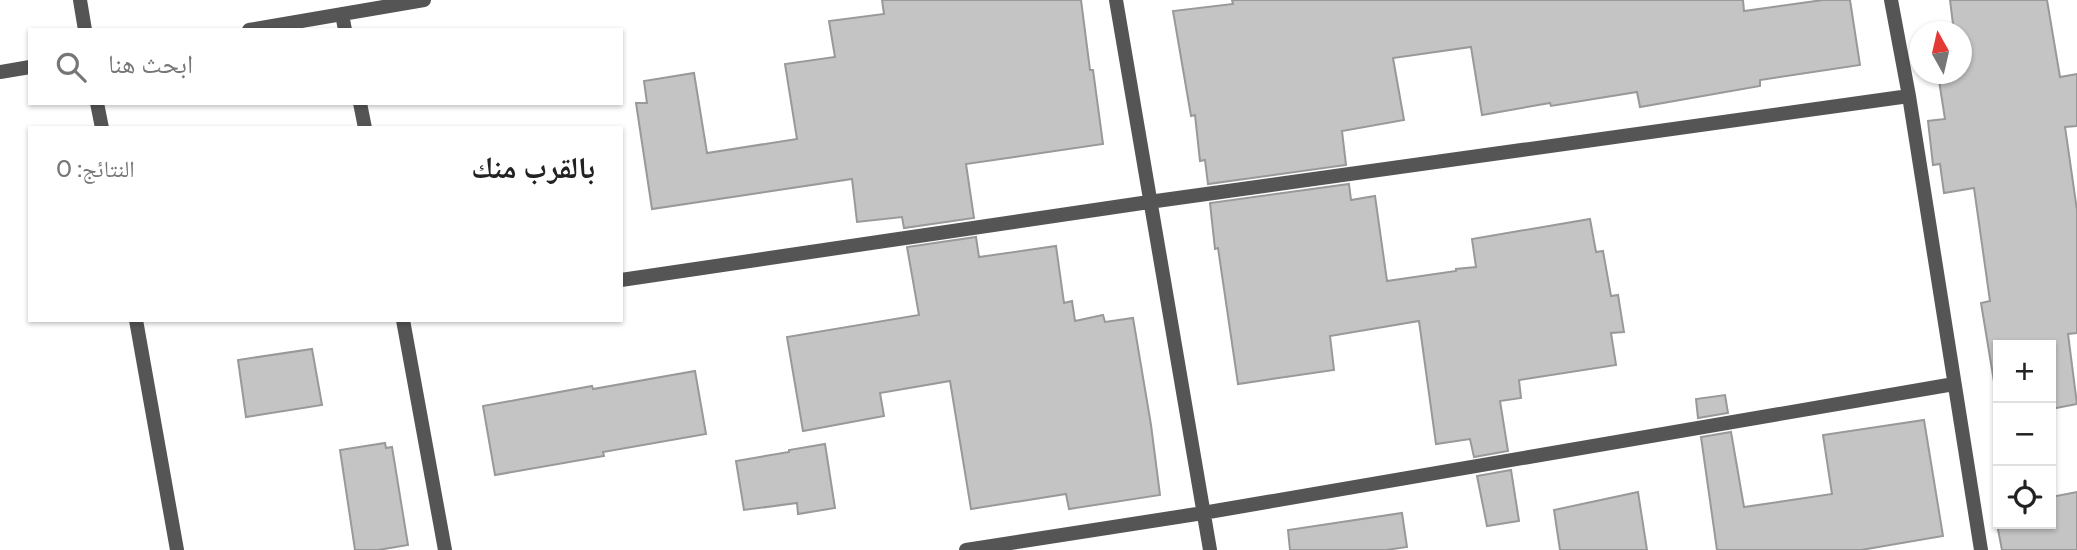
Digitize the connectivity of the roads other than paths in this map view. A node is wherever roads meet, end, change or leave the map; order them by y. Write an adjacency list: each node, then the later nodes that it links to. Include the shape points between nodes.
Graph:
1 (80, 0): 6 (street)
2 (424, 0): 5 (street)
3 (1116, 0): 16 (street)
4 (1891, 0): 11 (street)
5 (342, 14): 7 (street); 8 (street)
6 (85, 28)
7 (261, 28)
8 (345, 28)
9 (28, 67): 10 (street)
10 (0, 72)
11 (1909, 96): 16 (street); 20 (street)
12 (97, 105): 14 (street)
13 (360, 105): 15 (street)
14 (102, 126)
15 (365, 126)
16 (1149, 202): 17 (street); 21 (street)
17 (623, 280)
18 (136, 322): 22 (street)
19 (403, 322): 23 (street)
20 (1954, 384): 21 (street); 26 (street)
21 (1203, 513): 24 (street); 25 (street)
22 (177, 550)
23 (445, 550)
24 (966, 550)
25 (1210, 550)
26 (1981, 550)

